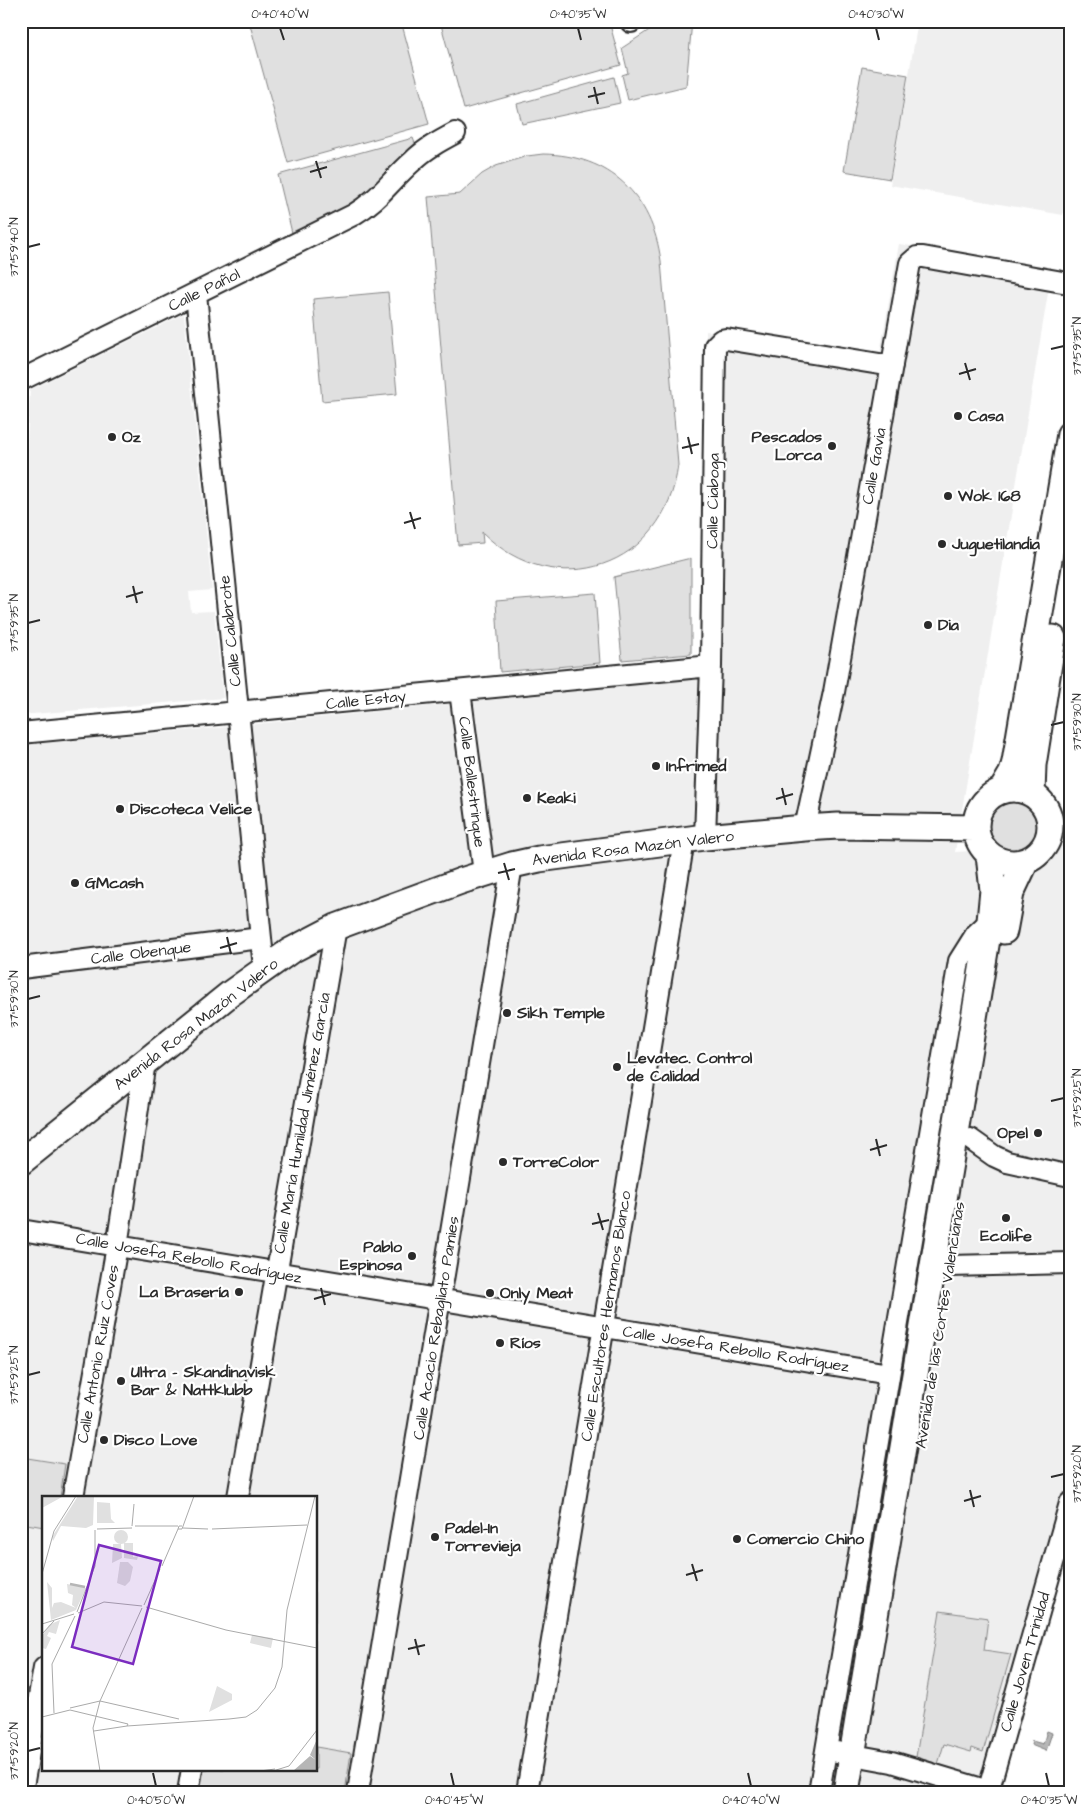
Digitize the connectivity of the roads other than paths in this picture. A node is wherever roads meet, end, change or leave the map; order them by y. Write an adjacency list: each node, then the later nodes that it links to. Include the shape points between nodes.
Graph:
1 (455, 133): 3 (street, Calle Pañol, via 413,160 388,199)
2 (1068, 282): 4 (street, Calle Gavia, via 917,257 909,266)
3 (196, 294): 5 (street, Calle Pañol); 10 (street, Calle Calabrote)
4 (892, 366): 8 (street, Calle Ciaboga, via 726,339 717,343); 15 (street, Calle Gavia, via 834,692)
5 (21, 380)
6 (1070, 434): 12 (main road, via 1015,762)
7 (1070, 538): 13 (main road, via 1033,765)
8 (711, 666): 9 (street, Calle Estay); 17 (street, Calle Ciaboga)
9 (460, 691): 10 (street, Calle Estay); 21 (street, Calle Ballestrinque)
10 (238, 712): 11 (street, Calle Estay); 24 (street, Calle Calabrote)
11 (21, 733)
12 (1002, 790): 13 (main road, via 1023,790); 16 (main road, via 985,801 976,818)
13 (1032, 794): 14 (main road)
14 (1060, 827): 19 (main road)
15 (805, 828): 16 (main road, Avenida Rosa Mazón Valero); 17 (main road, Avenida Rosa Mazón Valero)
16 (975, 828): 18 (main road)
17 (694, 839): 20 (main road, Avenida Rosa Mazón Valero); 37 (street, Calle Escultores Hermanos Blanco)
18 (989, 855): 19 (main road, via 1003,862); 22 (main road, Avenida de las Cortes Valencianas, via 993,890)
19 (1026, 861): 28 (main road, Avenida de las Cortes Valencianas, via 1011,893 1006,915)
20 (512, 865): 21 (main road, Avenida Rosa Mazón Valero); 36 (street, Calle Acacio Rebagliato Pamies)
21 (484, 873): 23 (main road, Avenida Rosa Mazón Valero)
22 (990, 921): 38 (street, via 976,934 959,961); 44 (main road, Avenida de las Cortes Valencianas)
23 (336, 927): 26 (main road, Avenida Rosa Mazón Valero); 35 (street, Calle María Humildad Jiménez García)
24 (261, 938): 25 (street, Calle Obenque); 26 (street, Calle Calabrote)
25 (21, 968)
26 (264, 968): 27 (main road, Avenida Rosa Mazón Valero)
27 (145, 1062): 29 (main road, Avenida Rosa Mazón Valero); 32 (street, Calle Antonio Ruiz Coves)
28 (970, 1139): 30 (street, via 1007,1162); 34 (main road, Avenida de las Cortes Valencianas)
29 (21, 1162)
30 (1070, 1176)
31 (21, 1230): 32 (street, Calle Josefa Rebollo Rodríguez)
32 (117, 1246): 35 (street, Calle Josefa Rebollo Rodríguez); 39 (street, Calle Antonio Ruiz Coves)
33 (1070, 1263): 34 (street)
34 (949, 1266): 44 (main road, Avenida de las Cortes Valencianas)
35 (276, 1274): 36 (street, Calle Josefa Rebollo Rodríguez); 40 (street, Calle María Humildad Jiménez García)
36 (441, 1300): 37 (street, Calle Josefa Rebollo Rodríguez); 49 (street, Calle Acacio Rebagliato Pamies)
37 (604, 1327): 38 (street, Calle Josefa Rebollo Rodríguez); 50 (street, Calle Escultores Hermanos Blanco)
38 (889, 1374): 43 (street)
39 (73, 1496)
40 (238, 1496)
41 (1069, 1507): 46 (street, Calle Joven Trinidad)
42 (42, 1679): 47 (street)
43 (826, 1750): 44 (street); 51 (street)
44 (860, 1756): 46 (street, via 911,1767); 52 (main road, Avenida de las Cortes Valencianas); 53 (main road, Avenida de las Cortes Valencianas)
45 (192, 1770): 48 (street)
46 (989, 1791)
47 (22, 1792)
48 (188, 1792)
49 (358, 1792)
50 (527, 1792)
51 (819, 1792)
52 (846, 1792)
53 (861, 1792)

